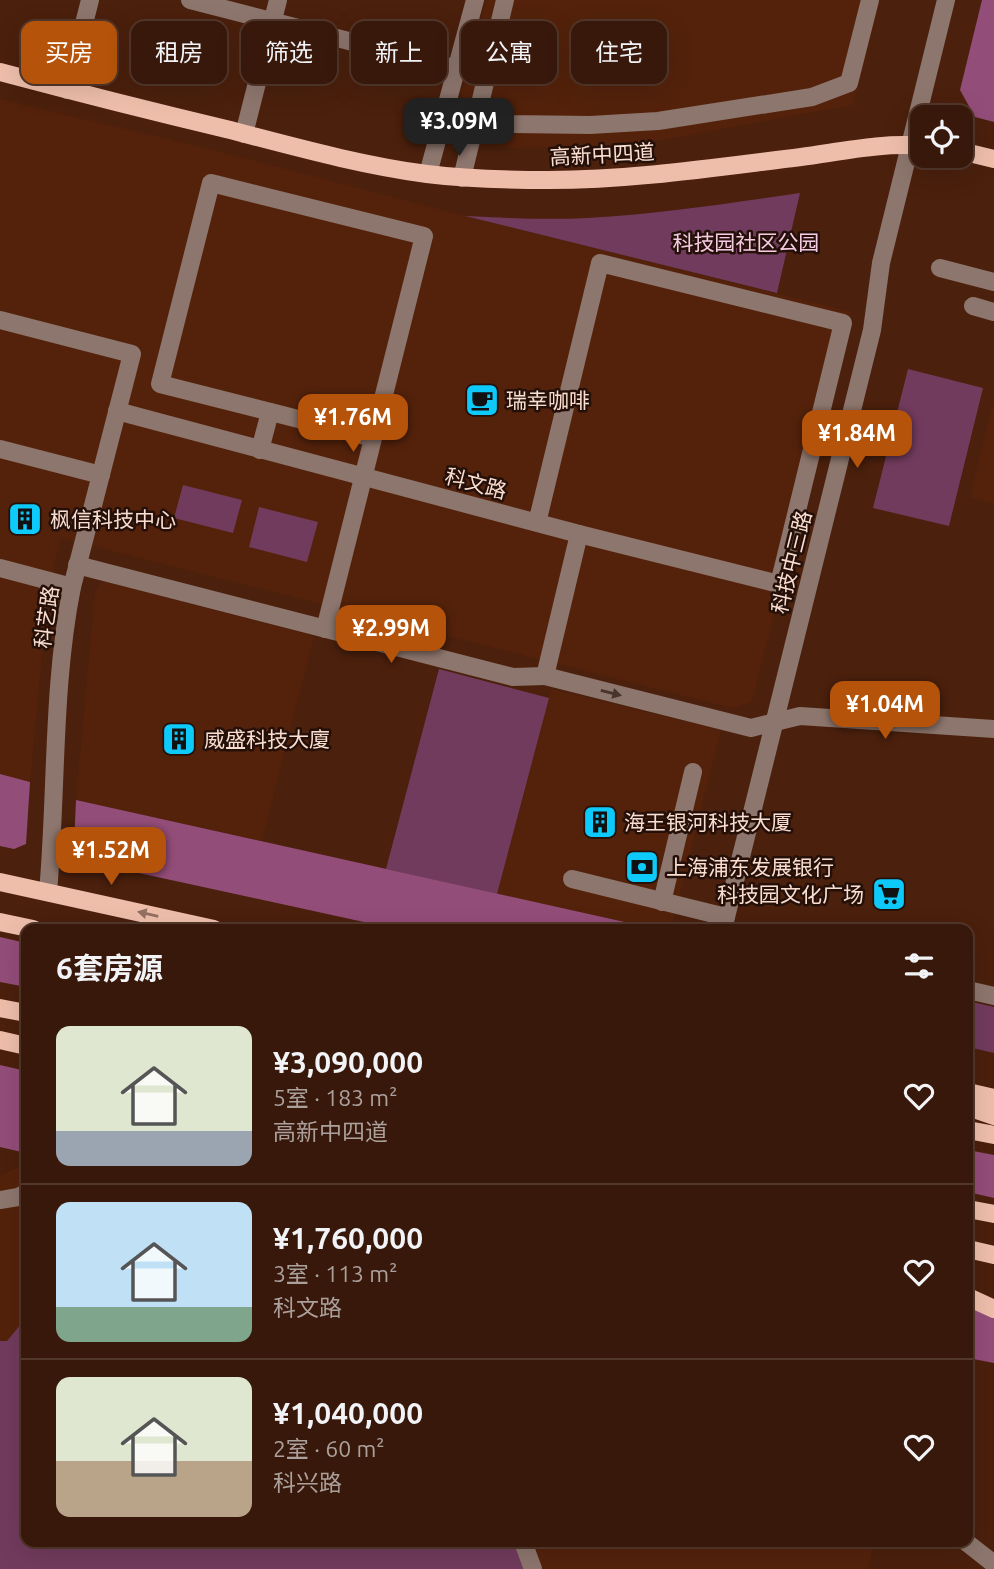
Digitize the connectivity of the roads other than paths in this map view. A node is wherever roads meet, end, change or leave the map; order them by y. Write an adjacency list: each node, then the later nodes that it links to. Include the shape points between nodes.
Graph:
1 (90, 0): 13 (street)
2 (190, 0): 8 (street)
3 (278, 0): 8 (street)
4 (475, 0): 10 (street)
5 (505, 0): 15 (street)
6 (870, 0): 15 (street, via 849,83 812,97 658,121 590,125)
7 (946, 0): 14 (street, 科技中三路)
8 (272, 21)
9 (337, 38): 10 (street)
10 (457, 69): 21 (street)
11 (0, 72): 13 (main road, 高新中四道)
12 (256, 84): 16 (street)
13 (67, 90): 16 (main road, 高新中四道)
14 (924, 105)
15 (476, 120): 22 (street)
16 (244, 134): 21 (main road, 高新中四道)
17 (910, 146): 22 (main road, 高新中四道, via 612,177)
18 (973, 154): 19 (main road)
19 (994, 159)
20 (910, 165): 42 (street, 科技中三路, via 881,263 872,330)
21 (428, 174): 22 (main road, 高新中四道)
22 (462, 178)
23 (940, 268): 24 (street)
24 (994, 282)
25 (973, 306): 26 (street)
26 (994, 312)
27 (0, 320): 28 (street, 科艺路, via 132,354)
28 (117, 411): 32 (street, 科文路); 33 (street, 科艺路)
29 (270, 412): 30 (street); 30 (street, via 160,384 211,183 424,236); 32 (street)
30 (373, 438): 34 (street)
31 (0, 449): 33 (street)
32 (260, 450): 34 (street, 科文路)
33 (101, 475): 37 (street, 科艺路)
34 (363, 477): 35 (street, 科文路); 40 (street)
35 (537, 523): 36 (street, 科文路); 36 (street, 科文路, via 600,264 844,323 779,584)
36 (579, 534): 41 (street)
37 (77, 565): 39 (street, 科艺路); 40 (street)
38 (0, 568): 39 (street)
39 (72, 587): 47 (street, 科艺路, via 54,759)
40 (325, 629): 41 (street, via 513,677)
41 (545, 676): 42 (street, one-way to 42, via 751,728)
42 (774, 723): 43 (street, via 800,716); 50 (street, 科技中三路)
43 (994, 729)
44 (693, 772): 48 (street)
45 (572, 879): 48 (street)
46 (0, 882): 47 (main road)
47 (48, 892): 51 (main road, one-way to 47)
48 (662, 902): 50 (street)
49 (0, 922): 52 (main road)
50 (724, 923)
51 (192, 924)
52 (21, 926)
53 (973, 991): 54 (street)
54 (994, 996)
55 (0, 1008): 56 (main road)
56 (21, 1012)
57 (0, 1040): 58 (main road)
58 (21, 1045)
59 (973, 1094): 60 (main road)
60 (994, 1098)
61 (973, 1109): 62 (main road)
62 (994, 1116)
63 (973, 1131): 64 (main road)
64 (994, 1135)
65 (21, 1196): 66 (street)
66 (0, 1200)
67 (973, 1210): 68 (main road)
68 (994, 1214)
69 (973, 1250): 70 (main road)
70 (994, 1255)
71 (973, 1300): 72 (main road)
72 (994, 1311)
73 (525, 1547): 76 (street)
74 (972, 1547): 75 (street)
75 (994, 1564)
76 (533, 1569)

